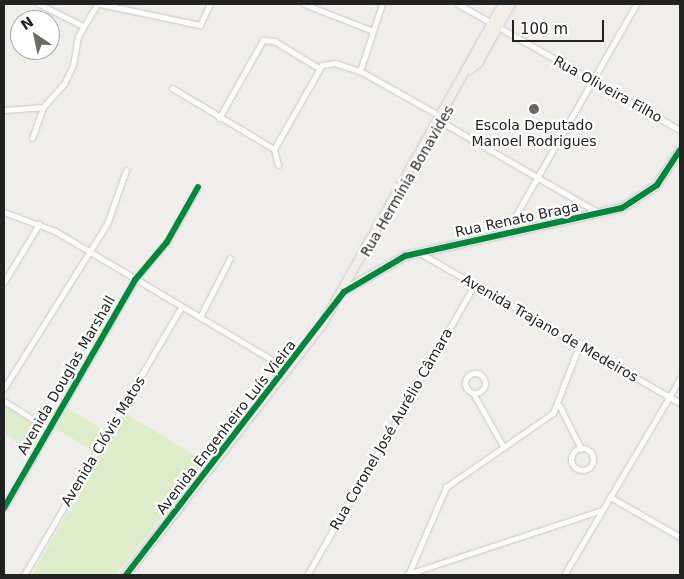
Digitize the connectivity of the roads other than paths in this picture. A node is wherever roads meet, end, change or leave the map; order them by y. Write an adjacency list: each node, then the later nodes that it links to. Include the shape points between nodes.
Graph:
1 (39, 4): 12 (street)
2 (96, 4): 12 (street)
3 (100, 4): 4 (street, via 200,25)
4 (210, 4)
5 (304, 4): 13 (street)
6 (382, 4): 13 (street)
7 (458, 4): 11 (street, Rua Oliveira Filho)
8 (503, 4): 11 (main road, Rua Hermínia Bonavides)
9 (511, 4): 11 (main road, Rua Hermínia Bonavides)
10 (636, 4): 16 (street)
11 (495, 25): 16 (street, Rua Oliveira Filho); 21 (main road, Rua Hermínia Bonavides)
12 (83, 26): 18 (street, via 64,84)
13 (373, 31): 15 (street)
14 (319, 68): 15 (street, via 335,63); 20 (street, via 266,38); 24 (street)
15 (360, 71): 21 (street)
16 (591, 81): 22 (street, Rua Oliveira Filho); 28 (street)
17 (172, 88): 20 (street)
18 (43, 107): 19 (street); 23 (street)
19 (4, 110)
20 (219, 118): 24 (street)
21 (441, 119): 28 (street); 42 (main road, Rua Hermínia Bonavides)
22 (680, 130)
23 (32, 138)
24 (274, 149): 26 (street)
25 (680, 150): 31 (main road, Rua Renato Braga, via 648,193 622,208)
26 (278, 165)
27 (126, 170): 37 (street, via 120,195)
28 (537, 177): 31 (street); 35 (street)
29 (198, 187): 39 (street, Avenida Douglas Marshall, via 167,242)
30 (4, 212): 32 (street)
31 (600, 214): 35 (main road, Rua Renato Braga)
32 (12, 215): 33 (street); 34 (street)
33 (4, 218)
34 (39, 224): 37 (street); 40 (street)
35 (505, 234): 36 (main road, Rua Renato Braga)
36 (420, 252): 41 (street, Avenida Trajano de Medeiros); 42 (main road, Rua Renato Braga, via 389,263)
37 (90, 253): 39 (street); 48 (street)
38 (230, 258): 44 (street)
39 (135, 280): 43 (street); 54 (street, Avenida Douglas Marshall)
40 (4, 282)
41 (475, 284): 45 (street, Avenida Trajano de Medeiros); 64 (street, Rua Coronel José Aurélio Câmara)
42 (344, 292): 46 (main road, Avenida Engenheiro Luís Vieira)
43 (181, 307): 44 (street); 62 (street, Avenida Clóvis Matos)
44 (200, 317): 46 (street)
45 (580, 343): 50 (street, Avenida Trajano de Medeiros); 53 (street)
46 (287, 369): 63 (main road, Avenida Engenheiro Luís Vieira)
47 (680, 379): 50 (street)
48 (4, 388)
49 (473, 393): 55 (street)
50 (669, 397): 52 (street, Avenida Trajano de Medeiros); 57 (street)
51 (4, 401): 54 (street)
52 (680, 403)
53 (559, 405): 55 (street); 56 (street)
54 (50, 430): 58 (street, Avenida Douglas Marshall)
55 (504, 448): 65 (street, via 446,487)
56 (581, 449): 56 (street, via 571,461 581,470 592,459)
57 (610, 497): 59 (street); 60 (street)
58 (4, 508)
59 (601, 510): 61 (street); 65 (street)
60 (680, 537)
61 (566, 574)
62 (24, 575)
63 (126, 575)
64 (307, 575)
65 (408, 575)

